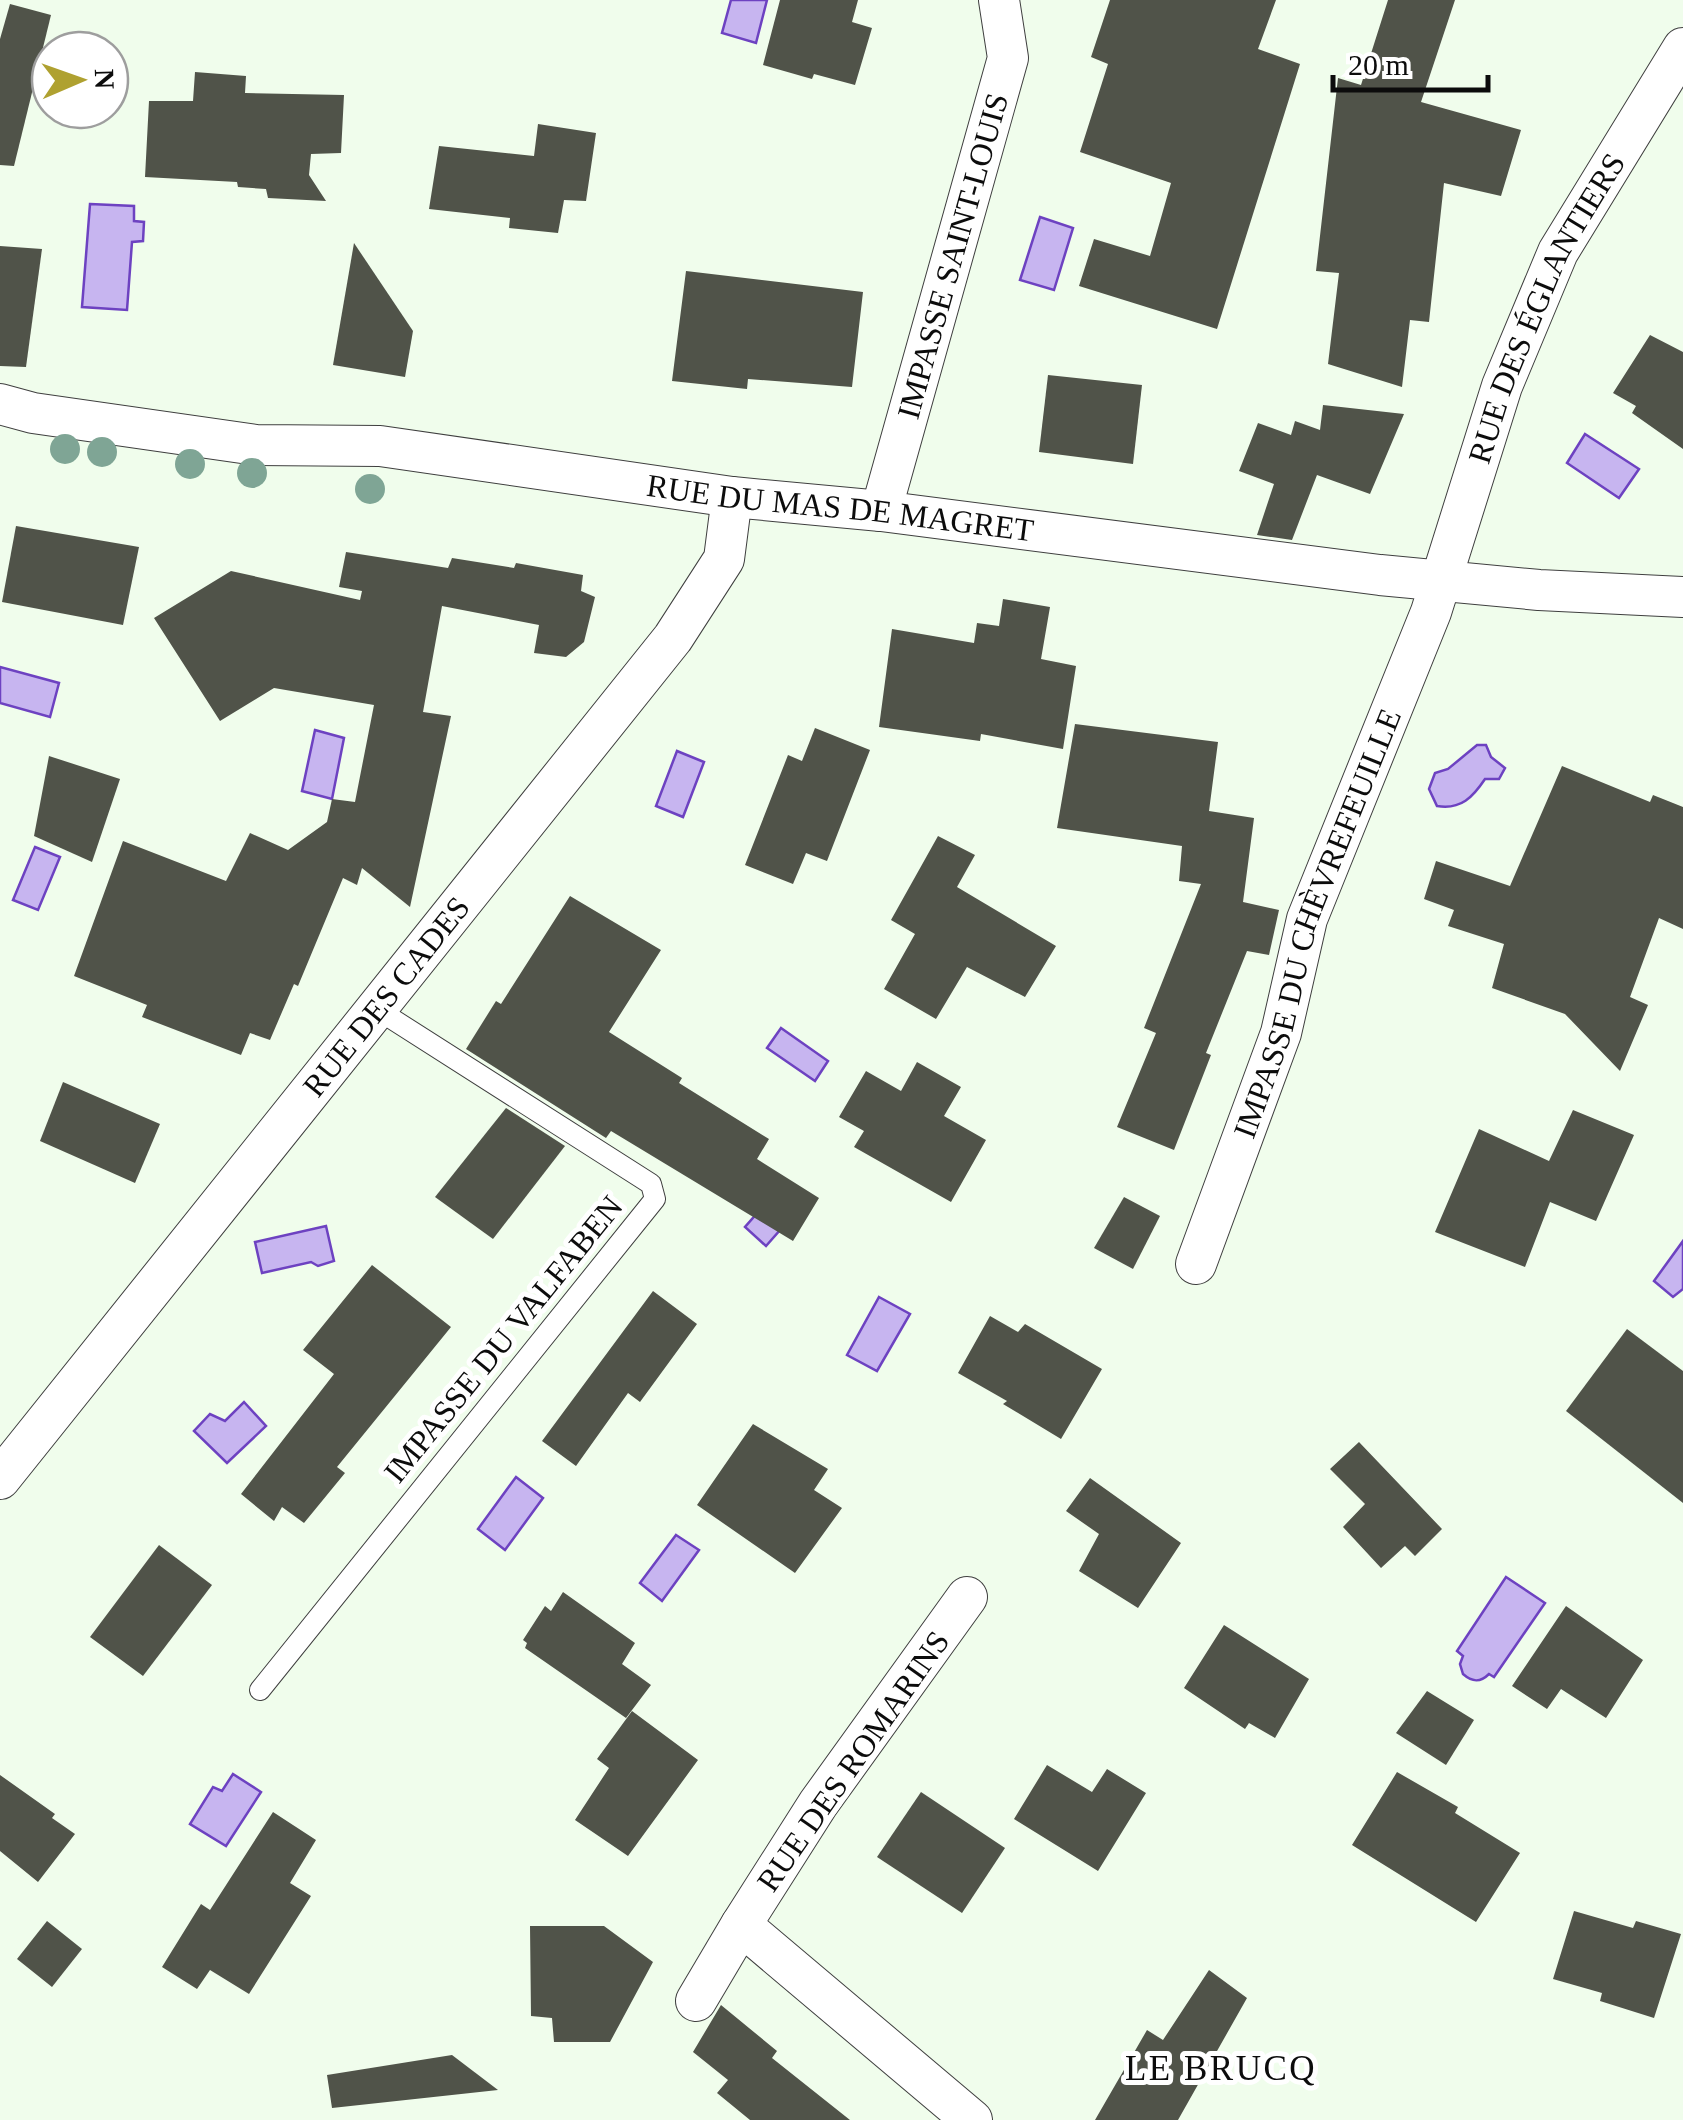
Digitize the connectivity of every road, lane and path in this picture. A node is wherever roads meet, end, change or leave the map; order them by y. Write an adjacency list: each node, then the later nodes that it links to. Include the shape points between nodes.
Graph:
1 (999, 0): 5 (street, IMPASSE SAINT-LOUIS, via 1008,58)
2 (1683, 48): 6 (street, RUE DES ÉGLANTIERS, via 1558,252 1502,386)
3 (0, 404): 4 (street, RUE DU MAS DE MAGRET, via 256,445 380,446)
4 (732, 496): 5 (street, RUE DU MAS DE MAGRET); 8 (street, RUE DES CADES, via 724,559 673,638)
5 (880, 510): 6 (street, RUE DU MAS DE MAGRET)
6 (1440, 582): 7 (street, RUE DU MAS DE MAGRET); 9 (street, IMPASSE DU CHÈVREFEUILLE, via 1307,918 1281,1034)
7 (1683, 597)
8 (375, 1008): 10 (street, RUE DES CADES); 12 (lane, IMPASSE DU VALFABEN, via 650,1184 654,1198)
9 (1196, 1264)
10 (0, 1479)
11 (967, 1598): 13 (street, RUE DES ROMARINS, via 818,1804)
12 (260, 1690)
13 (741, 1925): 14 (street, RUE DES ROMARINS); 15 (street, RUE DES ROMARINS)
14 (696, 2000)
15 (972, 2120)

